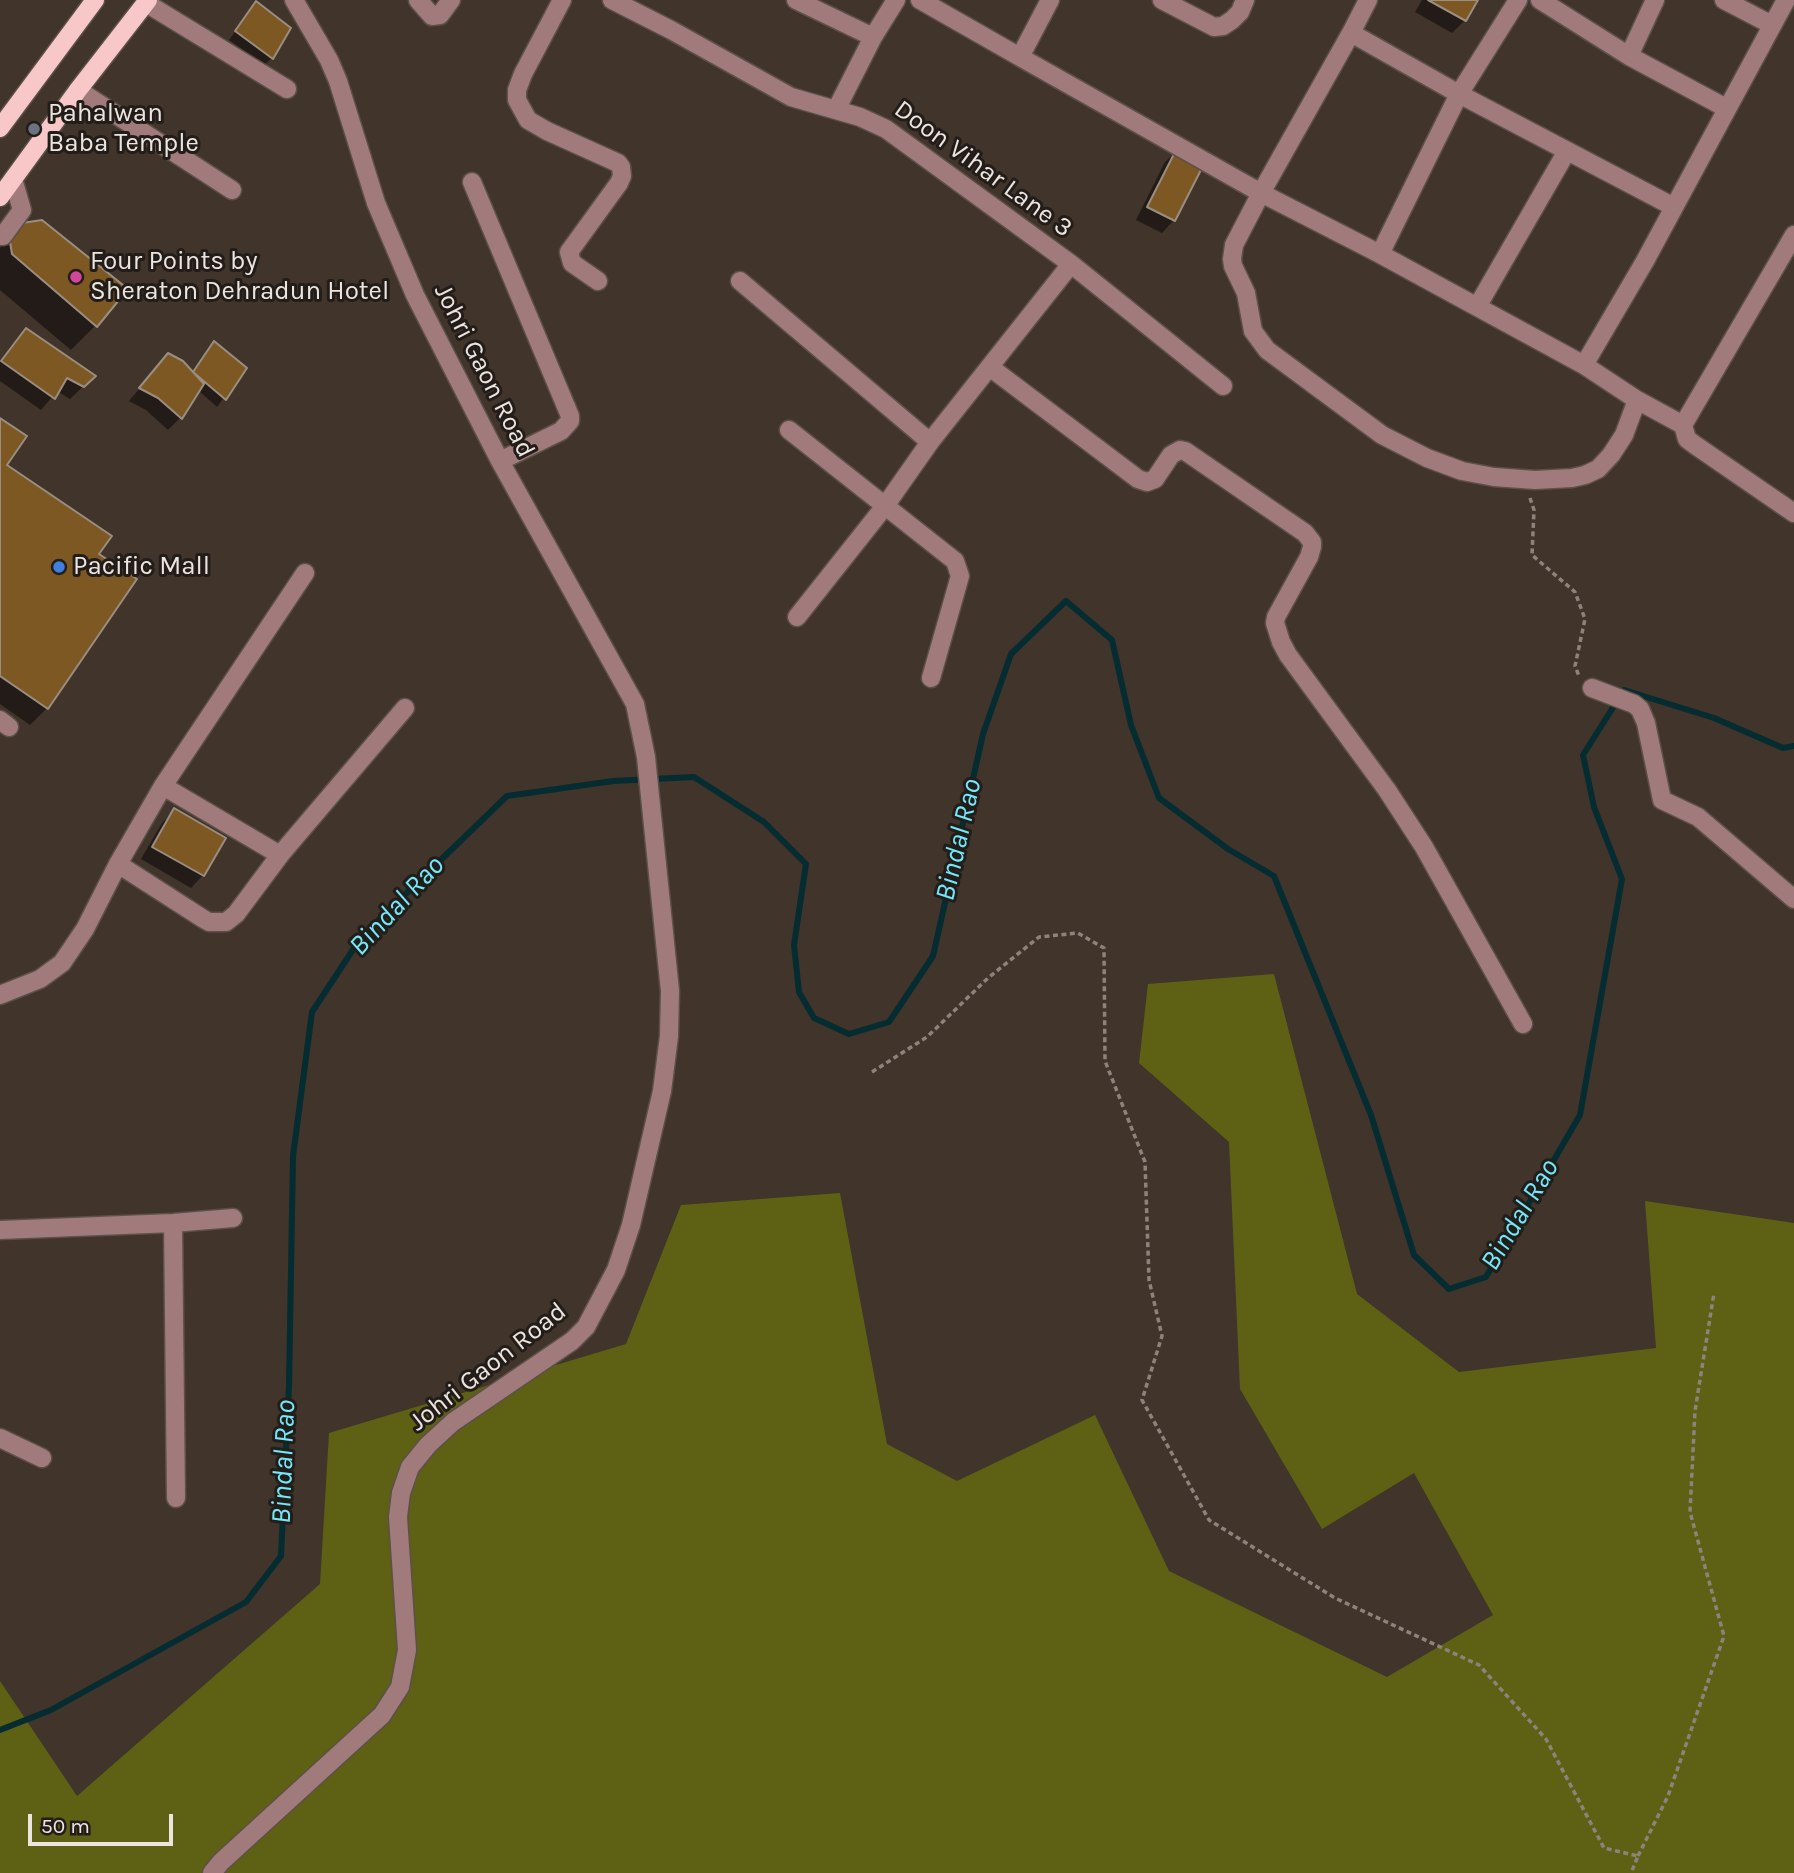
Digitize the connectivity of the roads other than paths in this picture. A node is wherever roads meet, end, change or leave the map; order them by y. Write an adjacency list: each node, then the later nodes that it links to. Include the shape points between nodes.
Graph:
1 (95, 0): 30 (main road)
2 (294, 0): 52 (street, Johri Gaon Road, via 338,81 376,204 415,295)
3 (418, 0): 4 (street, via 432,16 440,15)
4 (452, 0)
5 (562, 0): 42 (street, via 523,74 517,100 528,120 621,167 620,183 569,252 572,263)
6 (612, 0): 29 (street, Doon Vihar Lane 3, via 790,97)
7 (796, 0): 22 (street)
8 (896, 0): 22 (street)
9 (920, 0): 24 (street)
10 (1050, 0): 24 (street)
11 (1162, 0): 12 (street, via 1214,27 1232,20)
12 (1245, 0)
13 (1368, 0): 21 (street)
14 (1518, 0): 27 (street)
15 (1540, 0): 23 (street)
16 (1655, 0): 23 (street)
17 (1724, 0): 20 (street)
18 (1786, 0): 20 (street)
19 (147, 2): 25 (street); 26 (main road)
20 (1772, 24): 28 (street)
21 (1351, 33): 27 (street); 35 (street)
22 (873, 37): 29 (street)
23 (1629, 55): 28 (street)
24 (1020, 57): 35 (street)
25 (287, 89)
26 (78, 90): 32 (main road); 34 (street)
27 (1459, 94): 31 (street); 40 (street)
28 (1726, 108): 37 (street)
29 (836, 110): 41 (street, Doon Vihar Lane 3, via 886,129)
30 (0, 128)
31 (1567, 151): 37 (street); 44 (street)
32 (13, 179): 36 (main road); 38 (street, via 22,210 3,236)
33 (472, 181): 52 (street, via 570,416 561,431)
34 (232, 190)
35 (1261, 194): 40 (street); 48 (street, via 1234,245 1232,259 1246,293 1253,331 1267,350 1402,447 1462,471 1494,477 1572,478 1598,469 1611,455)
36 (0, 197)
37 (1674, 207): 45 (street)
38 (0, 234)
39 (1794, 235): 49 (street)
40 (1380, 254): 44 (street)
41 (1071, 264): 46 (street); 47 (street, Doon Vihar Lane 3)
42 (598, 281)
43 (740, 281): 51 (street)
44 (1477, 307): 45 (street)
45 (1584, 365): 48 (street)
46 (991, 368): 51 (street); 65 (street, via 1138,479 1151,482 1171,455 1185,451 1305,533 1312,542 1309,557 1276,617 1281,642 1424,847)
47 (1223, 386)
48 (1637, 400): 49 (street)
49 (1683, 425): 54 (street, via 1686,439)
50 (789, 430): 53 (street)
51 (930, 442): 53 (street)
52 (500, 461): 72 (street, Johri Gaon Road, via 635,704 646,757 670,991 659,1104 631,1225 616,1270 586,1326 572,1341 453,1422 410,1467 398,1517 407,1650 400,1687 382,1715)
53 (885, 506): 56 (street); 57 (street, via 947,553 959,569)
54 (1794, 513)
55 (305, 573): 60 (street)
56 (797, 617)
57 (931, 678)
58 (1592, 688): 63 (street, via 1640,709 1662,800 1698,817)
59 (405, 708): 61 (street)
60 (163, 786): 61 (street); 62 (street)
61 (280, 855): 62 (street, via 236,914 219,923 202,918)
62 (118, 864): 64 (street, via 62,963 40,979)
63 (1794, 899)
64 (0, 995)
65 (1523, 1024)
66 (233, 1218): 67 (street)
67 (173, 1223): 68 (street); 71 (street)
68 (0, 1230)
69 (0, 1438): 70 (street)
70 (42, 1458)
71 (176, 1498)
72 (212, 1873)

